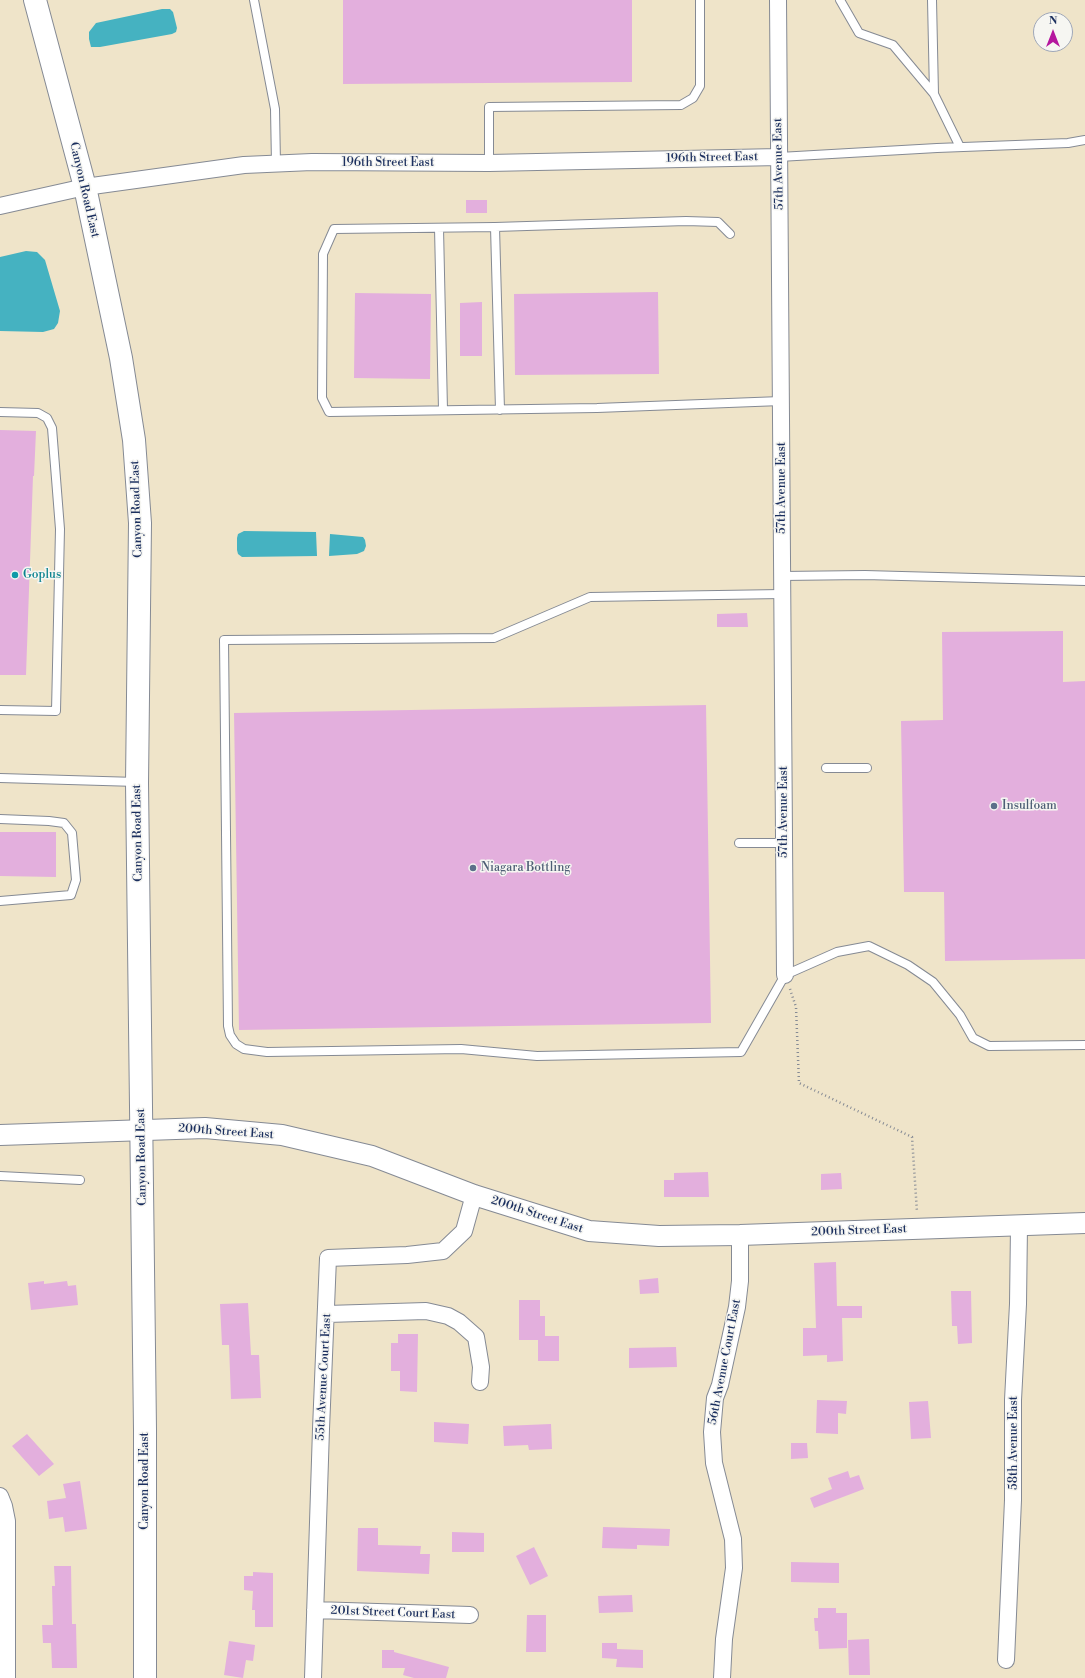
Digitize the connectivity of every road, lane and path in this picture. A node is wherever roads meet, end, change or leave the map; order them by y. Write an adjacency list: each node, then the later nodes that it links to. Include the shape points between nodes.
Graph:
1 (34, 0): 13 (main road, Canyon Road East)
2 (254, 0): 12 (lane, via 275,109)
3 (700, 0): 11 (lane, via 700,86 693,98 681,105 489,107)
4 (778, 0): 10 (street, 57th Avenue East)
5 (840, 0): 7 (lane, via 859,33 893,44)
6 (932, 0): 7 (lane)
7 (934, 94): 9 (lane)
8 (1085, 140): 9 (lane)
9 (960, 147): 10 (lane)
10 (779, 157): 11 (street, 196th Street East); 18 (street, 57th Avenue East)
11 (489, 163): 12 (street, 196th Street East)
12 (276, 164): 13 (street, 196th Street East, via 244,166)
13 (85, 188): 14 (street, 196th Street East); 29 (main road, Canyon Road East, via 121,358 134,440 140,523)
14 (0, 206)
15 (495, 227): 16 (lane); 17 (lane, via 718,222); 20 (lane)
16 (439, 228): 19 (lane); 19 (lane, via 334,229 324,254 322,398 329,412)
17 (730, 234)
18 (781, 401): 20 (lane); 22 (street, 57th Avenue East)
19 (443, 410): 20 (lane)
20 (500, 410)
21 (0, 412): 25 (lane, via 38,413 47,418 52,428 60,529 56,711)
22 (782, 576): 23 (lane, via 865,575); 24 (street, 57th Avenue East)
23 (1085, 581)
24 (782, 594): 32 (street, 57th Avenue East); 34 (lane, via 590,597 494,638 224,640 228,1026 236,1044 244,1049 267,1052 461,1049 537,1056 741,1052)
25 (0, 710)
26 (826, 768): 27 (lane)
27 (867, 768)
28 (0, 778): 29 (lane)
29 (137, 782): 36 (main road, Canyon Road East)
30 (0, 818): 33 (lane, via 64,823 72,833 76,880 71,895)
31 (739, 843): 32 (lane)
32 (784, 843): 34 (street, 57th Avenue East)
33 (0, 901)
34 (785, 976): 35 (lane, via 837,952 869,946 908,965 933,982 960,1015 973,1038 989,1046); 43 (path, via 796,1006 799,1083 912,1137)
35 (1085, 1045)
36 (141, 1129): 37 (street, 200th Street East); 40 (street, 200th Street East, via 205,1128 282,1135 372,1156); 52 (main road, Canyon Road East)
37 (0, 1135)
38 (0, 1176): 39 (lane)
39 (80, 1180)
40 (474, 1195): 44 (street, 200th Street East, via 589,1231 658,1236); 45 (street, 55th Avenue Court East, via 464,1231 443,1251 328,1258)
41 (1085, 1223): 42 (street, 200th Street East)
42 (1019, 1226): 43 (street, 200th Street East); 50 (street, 58th Avenue East, via 1013,1500)
43 (918, 1230): 44 (street, 200th Street East)
44 (740, 1235): 54 (street, 56th Avenue Court East, via 740,1281 716,1398 712,1432 714,1463 733,1539 734,1568 724,1639)
45 (327, 1314): 46 (street, via 426,1311 448,1316 476,1337 481,1367); 48 (street, 55th Avenue Court East)
46 (480, 1382)
47 (0, 1496): 51 (street, via 7,1521)
48 (315, 1610): 49 (street, 201st Street Court East); 53 (street, 55th Avenue Court East)
49 (470, 1615)
50 (1006, 1660)
51 (7, 1678)
52 (145, 1678)
53 (313, 1678)
54 (722, 1678)

